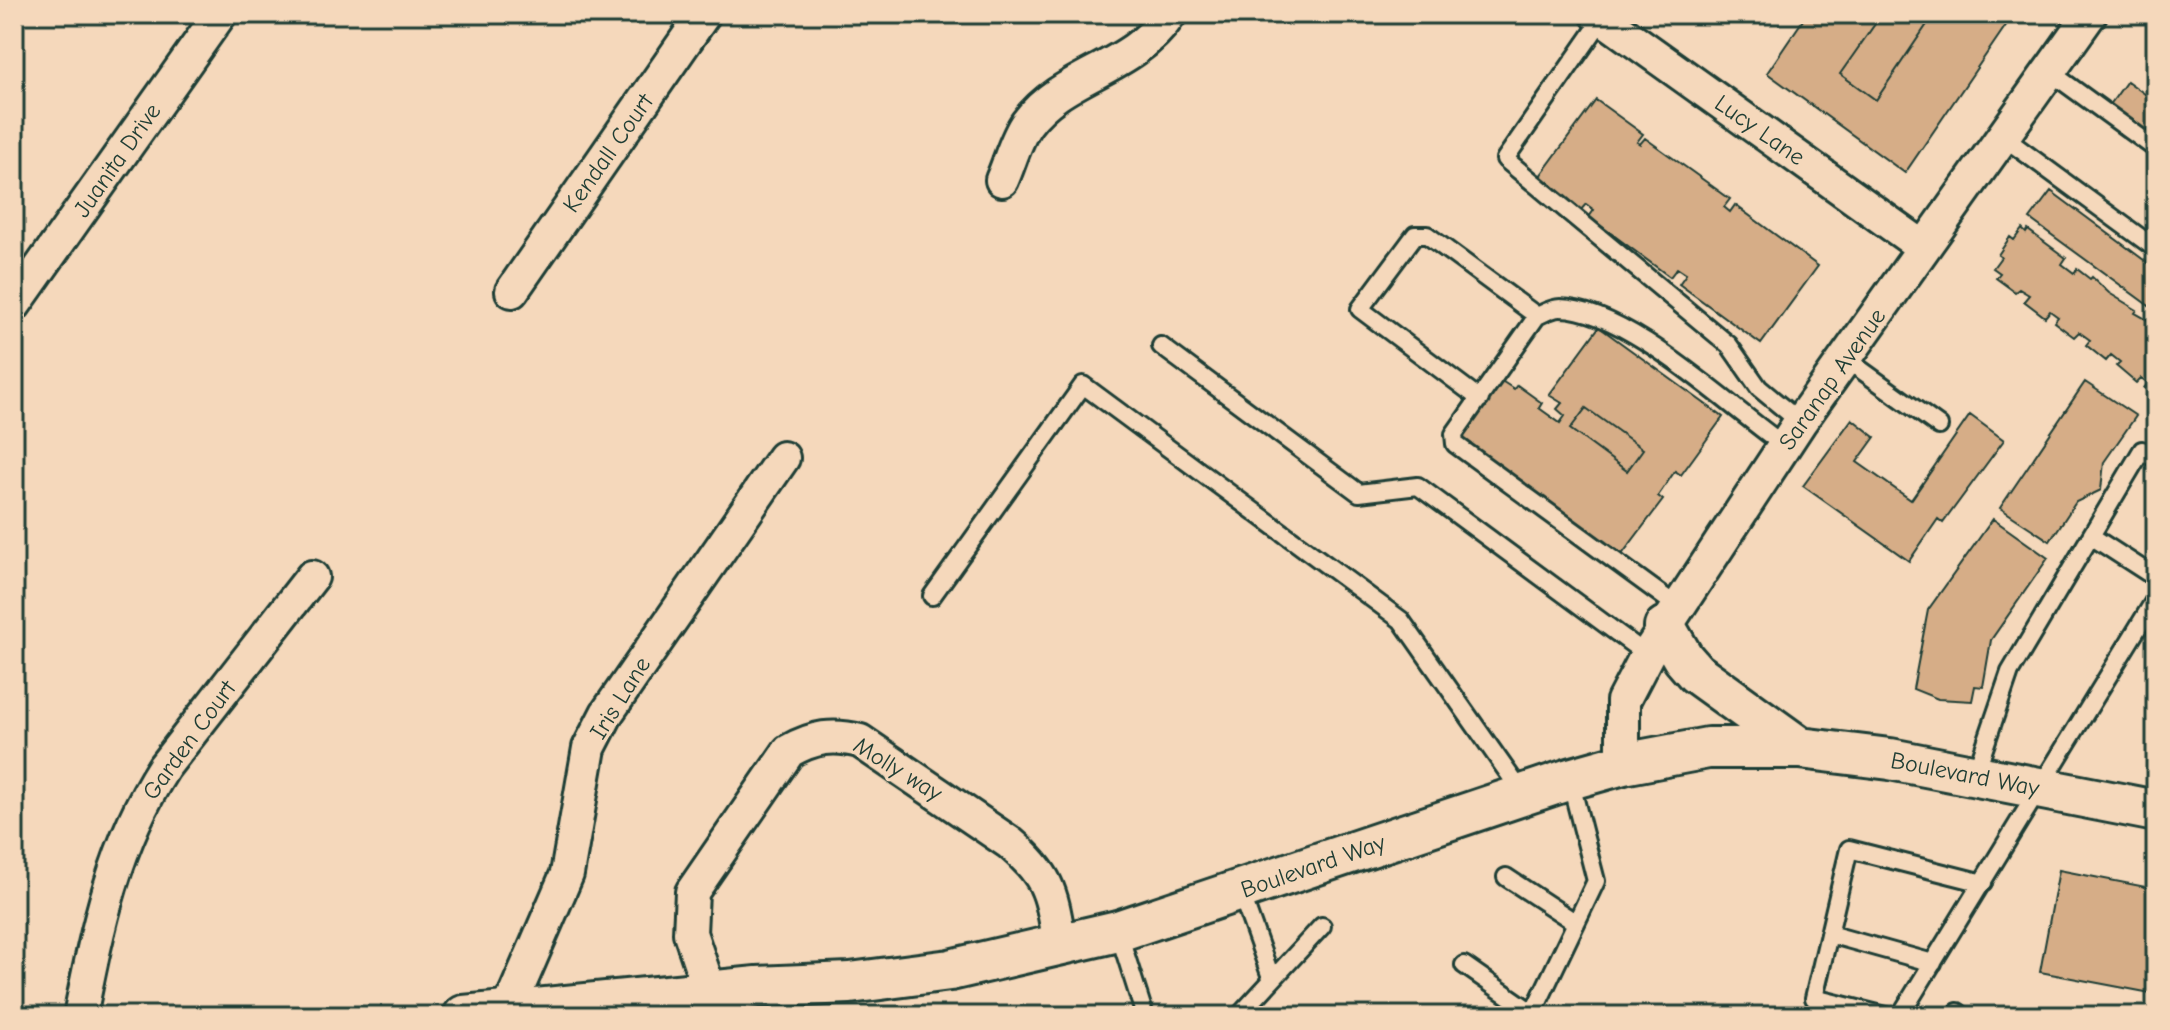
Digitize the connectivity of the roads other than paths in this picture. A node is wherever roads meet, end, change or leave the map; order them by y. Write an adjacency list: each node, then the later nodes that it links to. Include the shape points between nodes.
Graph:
1 (220, 14): 13 (street, Juanita Drive)
2 (704, 14): 12 (street, Kendall Court)
3 (1170, 14): 9 (street, via 1136,52 1055,96 1026,123)
4 (1600, 16): 10 (street, Lucy Lane); 19 (lane, via 1505,159 1729,345)
5 (2081, 17): 6 (street, Saranap Avenue)
6 (2050, 72): 7 (street, Saranap Avenue); 8 (lane)
7 (2002, 136): 10 (street, Saranap Avenue); 11 (lane)
8 (2156, 149)
9 (1002, 180)
10 (1923, 247): 16 (street, Saranap Avenue)
11 (2156, 249)
12 (512, 291)
13 (14, 305)
14 (1537, 316): 17 (lane); 17 (lane, via 1421,234 1361,303 1363,315); 19 (lane, via 1557,308 1582,311 1619,326)
15 (1161, 346): 27 (lane, via 1359,493 1418,486)
16 (1846, 359): 18 (lane); 19 (street, Saranap Avenue)
17 (1480, 399): 27 (lane, via 1454,434 1455,444)
18 (1939, 426)
19 (1793, 434): 27 (street, Saranap Avenue)
20 (783, 458): 47 (street, Iris Lane, via 607,713 589,748 567,874)
21 (2156, 459): 22 (lane, via 2142,450)
22 (2091, 536): 24 (lane); 30 (lane, via 2010,672)
23 (312, 577): 49 (street, Garden Court, via 143,800 125,837 99,924)
24 (2156, 578)
25 (932, 596): 33 (lane, via 1083,385 1401,620)
26 (2156, 598): 32 (lane)
27 (1663, 630): 28 (street, via 1696,673); 29 (street, Saranap Avenue, via 1623,701)
28 (1800, 748): 29 (street, Boulevard Way, via 1708,748); 30 (street, Boulevard Way)
29 (1623, 764): 31 (street, Boulevard Way)
30 (1975, 775): 32 (street, Boulevard Way)
31 (1570, 779): 33 (street, Boulevard Way); 38 (lane, via 1596,881)
32 (2042, 788): 34 (street, Boulevard Way); 36 (lane)
33 (1523, 794): 37 (street, Boulevard Way)
34 (2156, 811)
35 (1506, 877): 38 (lane)
36 (1983, 883): 41 (lane, via 1849,849); 43 (lane)
37 (1240, 890): 40 (street, Boulevard Way); 45 (lane)
38 (1576, 923): 48 (lane)
39 (1322, 926): 45 (lane)
40 (1118, 931): 42 (street, Boulevard Way); 51 (lane)
41 (1829, 934): 43 (lane); 53 (lane, via 1814,998)
42 (1060, 944): 46 (street, Boulevard Way, via 950,970); 46 (street, Molly way, via 1050,889 1032,862 1010,843 860,741 838,735 810,739 789,751 692,892 690,933)
43 (1933, 963): 54 (lane)
44 (1464, 965): 48 (lane)
45 (1272, 980): 52 (lane)
46 (719, 1004): 47 (street, Boulevard Way)
47 (507, 1013): 50 (street, Boulevard Way)
48 (1536, 1014)
49 (80, 1016)
50 (464, 1016)
51 (1145, 1016)
52 (1239, 1016)
53 (1886, 1016)
54 (1900, 1016)

